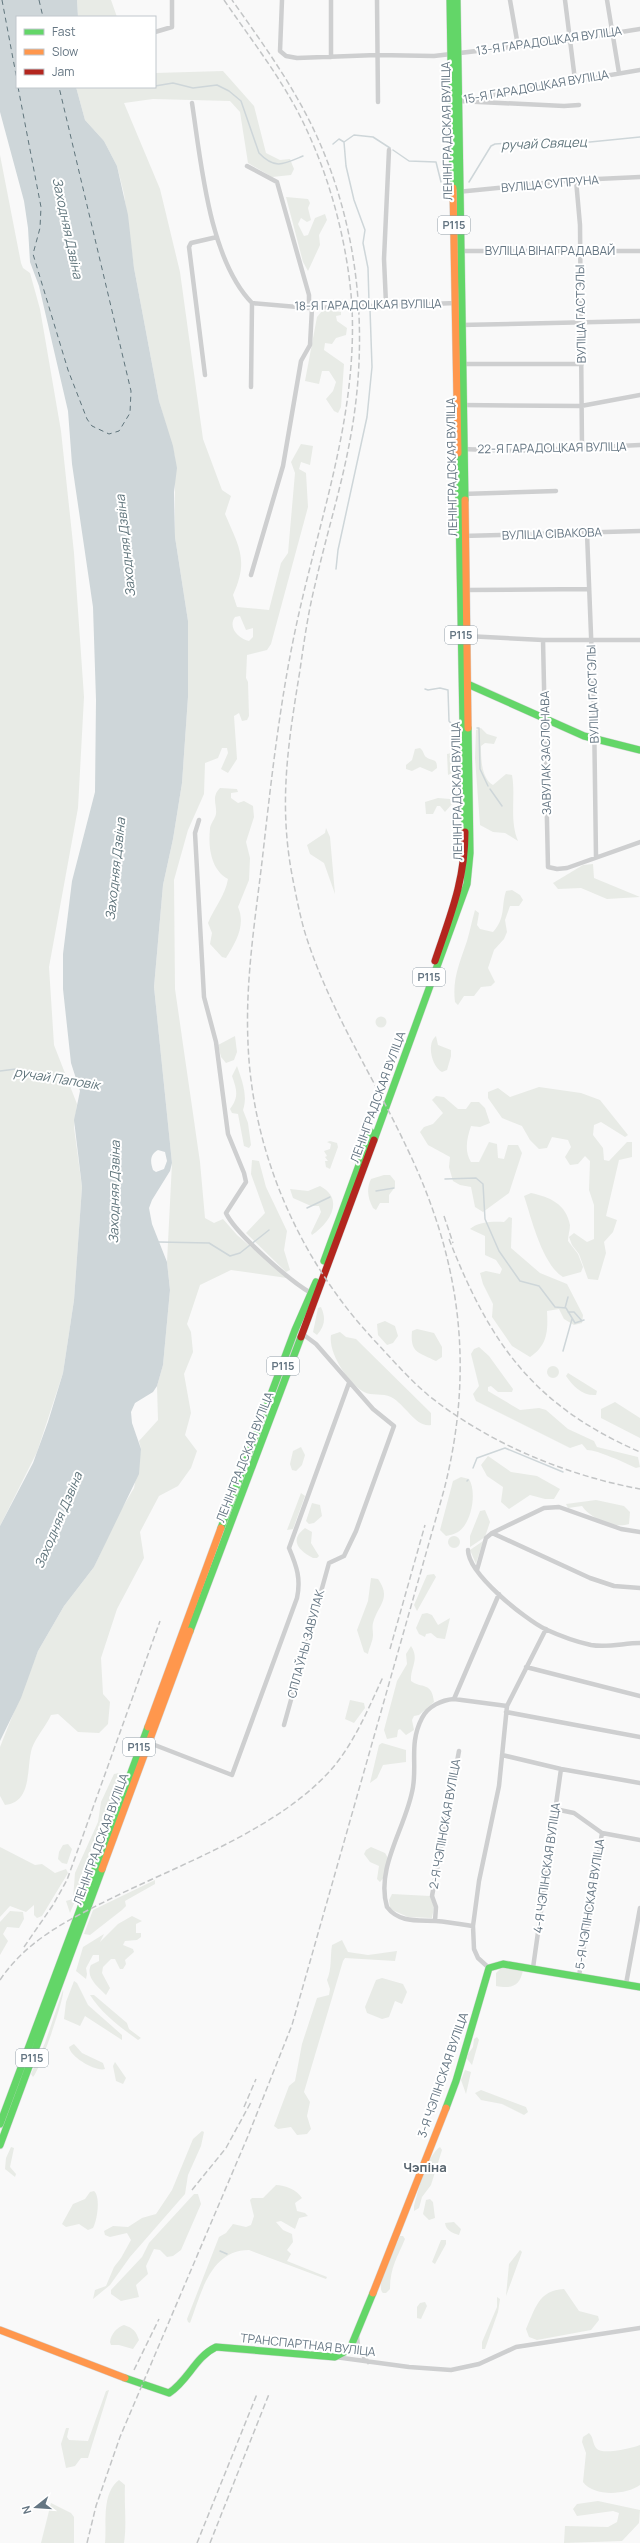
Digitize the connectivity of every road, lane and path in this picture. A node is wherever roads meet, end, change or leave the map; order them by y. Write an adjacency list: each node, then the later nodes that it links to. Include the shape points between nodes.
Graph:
1 (172, 0): 11 (street, via 172,27)
2 (282, 0): 17 (street, 13-Я ГАРАДОЦКАЯ ВУЛІЦА, via 280,51 286,56 297,58)
3 (331, 0): 17 (street)
4 (377, 0): 15 (street)
5 (450, 0): 16 (main road, ЛЕНІНГРАДСКАЯ ВУЛІЦА / Р115)
6 (457, 0): 16 (main road, ЛЕНІНГРАДСКАЯ ВУЛІЦА / Р115)
7 (510, 0): 14 (street)
8 (565, 0): 13 (street)
9 (607, 0): 12 (street)
10 (640, 29): 12 (street, 13-Я ГАРАДОЦКАЯ ВУЛІЦА)
11 (156, 32)
12 (613, 33): 13 (street, 13-Я ГАРАДОЦКАЯ ВУЛІЦА); 19 (street)
13 (571, 40): 14 (street, 13-Я ГАРАДОЦКАЯ ВУЛІЦА); 20 (street)
14 (518, 46): 16 (street, 13-Я ГАРАДОЦКАЯ ВУЛІЦА)
15 (377, 54): 16 (street, 13-Я ГАРАДОЦКАЯ ВУЛІЦА); 17 (street, 13-Я ГАРАДОЦКАЯ ВУЛІЦА); 22 (street)
16 (454, 54): 21 (main road, ЛЕНІНГРАДСКАЯ ВУЛІЦА / Р115)
17 (331, 57)
18 (640, 70): 19 (street, 15-Я ГАРАДОЦКАЯ ВУЛІЦА)
19 (619, 73): 20 (street, 15-Я ГАРАДОЦКАЯ ВУЛІЦА)
20 (575, 80): 21 (street, 15-Я ГАРАДОЦКАЯ ВУЛІЦА)
21 (455, 101): 24 (street, 15-Я ГАРАДОЦКАЯ ВУЛІЦА); 29 (main road, ЛЕНІНГРАДСКАЯ ВУЛІЦА / Р115)
22 (378, 102)
23 (192, 103): 30 (street, via 201,167)
24 (579, 105)
25 (390, 150): 36 (street, via 384,259)
26 (246, 166): 37 (street, via 277,182 309,295)
27 (640, 178): 28 (street, ВУЛІЦА СУПРУНА)
28 (576, 180): 29 (street, ВУЛІЦА СУПРУНА); 31 (street, ВУЛІЦА ГАСТЭЛЫ)
29 (457, 192): 33 (main road, ЛЕНІНГРАДСКАЯ ВУЛІЦА / Р115)
30 (217, 237): 34 (street, via 225,262); 43 (street, via 191,243 189,247)
31 (579, 250): 32 (street, ВУЛІЦА ВІНАГРАДАВАЙ); 33 (street, ВУЛІЦА ВІНАГРАДАВАЙ); 39 (street, ВУЛІЦА ГАСТЭЛЫ)
32 (640, 250)
33 (458, 251): 35 (main road, ЛЕНІНГРАДСКАЯ ВУЛІЦА / Р115)
34 (252, 303): 37 (street, 18-Я ГАРАДОЦКАЯ ВУЛІЦА); 44 (street)
35 (458, 303): 36 (street, 18-Я ГАРАДОЦКАЯ ВУЛІЦА); 40 (main road, ЛЕНІНГРАДСКАЯ ВУЛІЦА / Р115)
36 (386, 304): 37 (street, 18-Я ГАРАДОЦКАЯ ВУЛІЦА)
37 (310, 308): 56 (street, via 310,344 301,361 283,466)
38 (640, 320): 39 (street)
39 (581, 323): 40 (street); 42 (street, ВУЛІЦА ГАСТЭЛЫ)
40 (459, 325): 41 (main road, ЛЕНІНГРАДСКАЯ ВУЛІЦА / Р115)
41 (459, 364): 42 (street); 46 (main road, ЛЕНІНГРАДСКАЯ ВУЛІЦА / Р115)
42 (582, 364): 47 (street, ВУЛІЦА ГАСТЭЛЫ)
43 (205, 375)
44 (251, 387)
45 (640, 395): 47 (street)
46 (460, 405): 47 (street); 50 (main road, ЛЕНІНГРАДСКАЯ ВУЛІЦА / Р115)
47 (581, 406): 49 (street, ВУЛІЦА ГАСТЭЛЫ)
48 (640, 445): 49 (street, 22-Я ГАРАДОЦКАЯ ВУЛІЦА)
49 (582, 448): 50 (street, 22-Я ГАРАДОЦКАЯ ВУЛІЦА, via 514,451)
50 (461, 449): 52 (main road, ЛЕНІНГРАДСКАЯ ВУЛІЦА / Р115)
51 (556, 491): 52 (street)
52 (461, 494): 55 (main road, ЛЕНІНГРАДСКАЯ ВУЛІЦА / Р115)
53 (640, 531): 54 (street, ВУЛІЦА СІВАКОВА)
54 (587, 532): 55 (street, ВУЛІЦА СІВАКОВА); 57 (street, ВУЛІЦА ГАСТЭЛЫ)
55 (461, 536): 58 (main road, ЛЕНІНГРАДСКАЯ ВУЛІЦА / Р115)
56 (251, 574)
57 (589, 589): 58 (street); 60 (street, ВУЛІЦА ГАСТЭЛЫ)
58 (463, 590): 59 (main road, ЛЕНІНГРАДСКАЯ ВУЛІЦА / Р115)
59 (464, 636): 61 (street); 63 (main road, ЛЕНІНГРАДСКАЯ ВУЛІЦА / Р115)
60 (591, 639): 61 (street); 62 (street); 65 (street, ВУЛІЦА ГАСТЭЛЫ)
61 (543, 640): 64 (street, ЗАВУЛАК ЗАСЛОНАВА)
62 (640, 640)
63 (464, 682): 64 (main road); 70 (main road, ЛЕНІНГРАДСКАЯ ВУЛІЦА / Р115, via 467,854 459,909)
64 (546, 719): 65 (main road); 69 (street, ЗАВУЛАК ЗАСЛОНАВА, via 548,867 557,870 567,868)
65 (593, 739): 66 (main road); 69 (street, ВУЛІЦА ГАСТЭЛЫ)
66 (640, 750)
67 (199, 820): 71 (street, via 195,833 204,997 216,1042 228,1134 246,1182 226,1213 233,1225 246,1238 295,1283)
68 (640, 842): 69 (street)
69 (596, 856)
70 (344, 1213): 71 (main road, ЛЕНІНГРАДСКАЯ ВУЛІЦА / Р115); 73 (main road, ЛЕНІНГРАДСКАЯ ВУЛІЦА / Р115)
71 (311, 1293): 72 (main road, ЛЕНІНГРАДСКАЯ ВУЛІЦА / Р115)
72 (295, 1330): 73 (street); 75 (main road, ЛЕНІНГРАДСКАЯ ВУЛІЦА / Р115)
73 (303, 1334): 74 (street, via 328,1356); 75 (main road, ЛЕНІНГРАДСКАЯ ВУЛІЦА / Р115)
74 (349, 1383): 89 (street, СПЛАЎНЫ ЗАВУЛАК, via 373,1409 394,1426 356,1531 344,1556 329,1563); 91 (street, via 289,1548 299,1572 297,1598 232,1775)
75 (276, 1396): 91 (main road, ЛЕНІНГРАДСКАЯ ВУЛІЦА / Р115)
76 (640, 1532): 77 (street, via 621,1529 558,1507 544,1508)
77 (492, 1533): 79 (street, via 486,1538); 80 (street, via 590,1578 614,1586)
78 (468, 1550): 79 (street, via 472,1564)
79 (477, 1570): 81 (street)
80 (640, 1588)
81 (499, 1594): 82 (street, via 521,1614); 86 (street)
82 (546, 1629): 83 (street, via 591,1645); 84 (street)
83 (640, 1643)
84 (526, 1667): 85 (street); 87 (street)
85 (640, 1696)
86 (454, 1699): 87 (street); 100 (street, via 427,1710 422,1719 412,1754 413,1787 383,1885 387,1908 391,1913 413,1921)
87 (507, 1706): 88 (street)
88 (506, 1712): 90 (street); 93 (street)
89 (284, 1726)
90 (640, 1737)
91 (144, 1742): 103 (main road, ЛЕНІНГРАДСКАЯ ВУЛІЦА / Р115); 106 (main road, ЛЕНІНГРАДСКАЯ ВУЛІЦА / Р115)
92 (459, 1751): 100 (street, 2-Я ЧЭПІНСКАЯ ВУЛІЦА, via 432,1896 436,1907)
93 (502, 1755): 94 (street); 101 (street, via 499,1786 479,1881)
94 (561, 1769): 95 (street); 96 (street, 4-Я ЧЭПІНСКАЯ ВУЛІЦА)
95 (640, 1783)
96 (555, 1809): 97 (street, via 574,1813); 105 (street, 4-Я ЧЭПІНСКАЯ ВУЛІЦА)
97 (602, 1833): 98 (street); 107 (street, 5-Я ЧЭПІНСКАЯ ВУЛІЦА)
98 (640, 1840)
99 (640, 1908): 102 (street)
100 (435, 1921): 101 (street)
101 (473, 1926): 104 (street, via 474,1949 478,1958)
102 (638, 1935): 108 (street)
103 (57, 1967): 106 (street); 110 (main road, ЛЕНІНГРАДСКАЯ ВУЛІЦА / Р115)
104 (489, 1968): 105 (main road, via 503,1964); 115 (main road, 3-Я ЧЭПІНСКАЯ ВУЛІЦА, via 456,2081 405,2216)
105 (533, 1968): 107 (main road)
106 (65, 1972): 111 (main road, ЛЕНІНГРАДСКАЯ ВУЛІЦА / Р115)
107 (578, 1976): 108 (main road)
108 (626, 1984): 109 (main road)
109 (640, 1987)
110 (0, 2124)
111 (2, 2132): 112 (main road, ЛЕНІНГРАДСКАЯ ВУЛІЦА / Р115)
112 (0, 2145)
113 (640, 2328): 117 (street, ТРАНСПАРТНАЯ ВУЛІЦА, via 516,2347 480,2364 457,2369 409,2368)
114 (0, 2330): 116 (main road, ТРАНСПАРТНАЯ ВУЛІЦА, via 169,2393 178,2387 204,2354 216,2347)
115 (357, 2332): 116 (main road, 3-Я ЧЭПІНСКАЯ ВУЛІЦА, via 348,2350); 117 (street, via 358,2349)
116 (335, 2357): 117 (street, ТРАНСПАРТНАЯ ВУЛІЦА)
117 (368, 2362)

